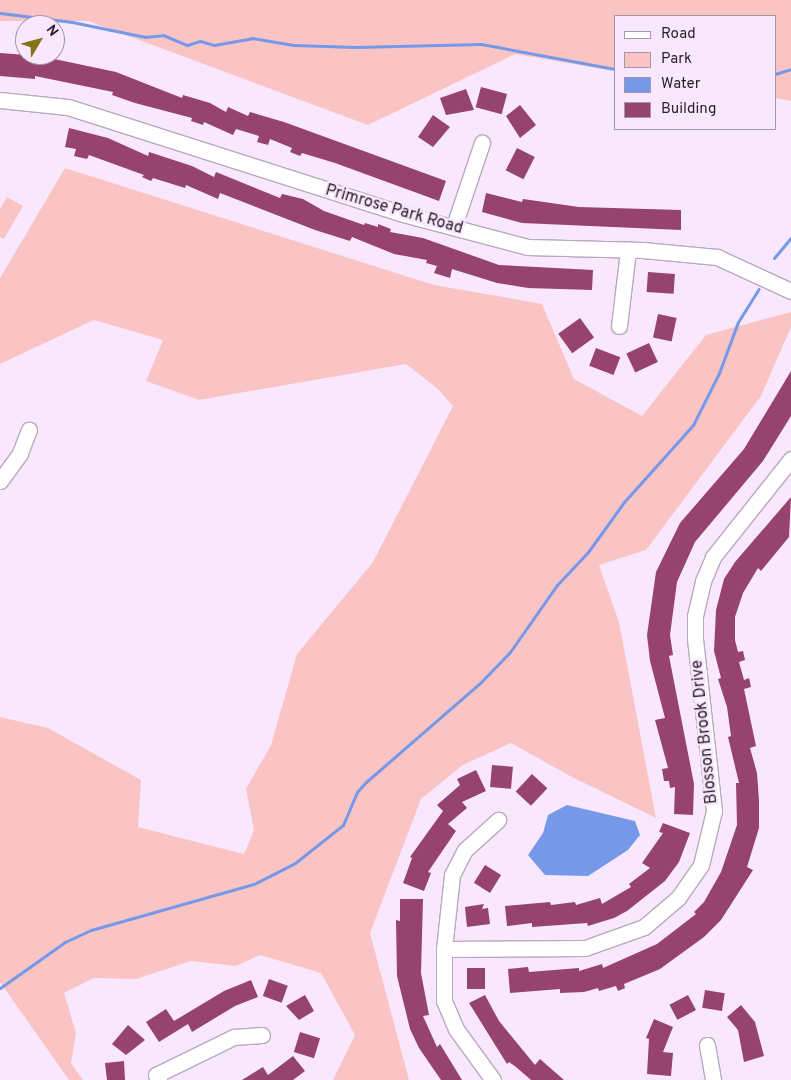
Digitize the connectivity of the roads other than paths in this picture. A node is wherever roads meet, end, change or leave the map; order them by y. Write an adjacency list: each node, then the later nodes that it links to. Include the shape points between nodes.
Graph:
1 (0, 100): 3 (street, Primrose Park Road, via 68,107 403,214)
2 (482, 144): 3 (street)
3 (454, 226): 4 (street, Primrose Park Road, via 528,247)
4 (628, 250): 5 (street, Primrose Park Road, via 717,257); 6 (street)
5 (791, 291)
6 (619, 326)
7 (29, 430): 9 (street, via 20,453)
8 (791, 459): 11 (street, Blosson Brook Drive, via 713,557 703,581 695,616 695,639 714,811 700,865 678,898 644,927 585,948)
9 (0, 481)
10 (498, 820): 11 (street, via 465,850 452,875)
11 (444, 949): 15 (street, via 444,1001 456,1029)
12 (262, 1035): 14 (street, via 234,1037 156,1075)
13 (707, 1045): 16 (street)
14 (159, 1080)
15 (493, 1080)
16 (713, 1080)

